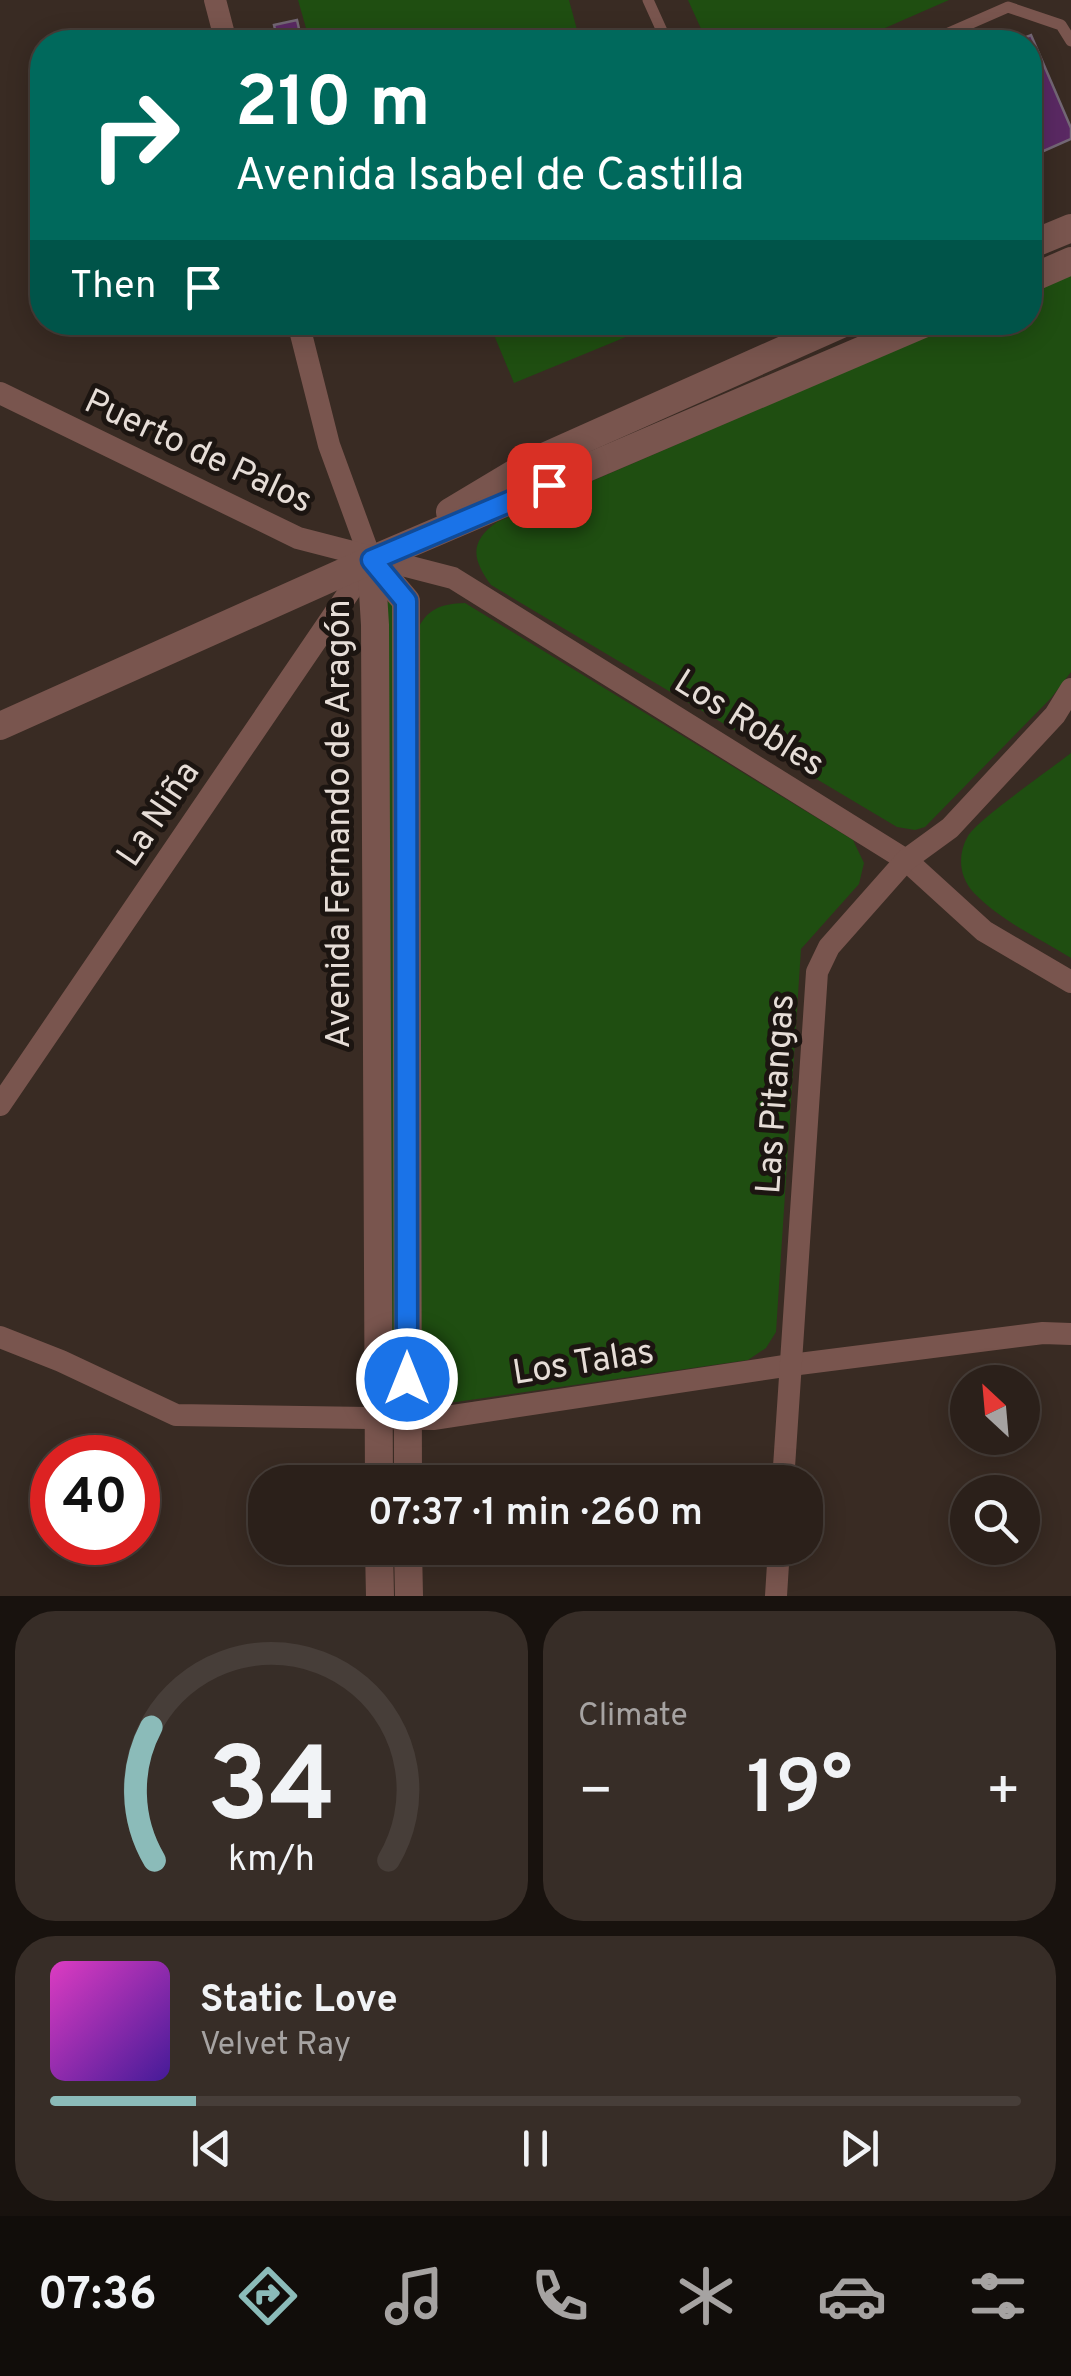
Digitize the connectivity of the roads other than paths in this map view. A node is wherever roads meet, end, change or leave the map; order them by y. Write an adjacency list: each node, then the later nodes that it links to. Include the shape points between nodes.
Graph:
1 (215, 0): 3 (street)
2 (648, 0): 4 (lane)
3 (223, 30)
4 (662, 30)
5 (955, 30): 6 (lane, via 1008,7 1061,25)
6 (1071, 42)
7 (1071, 228): 8 (street)
8 (1042, 240)
9 (1071, 261): 10 (street)
10 (1042, 273)
11 (301, 335): 15 (street, via 329,445)
12 (792, 335): 15 (street, via 537,460)
13 (898, 335): 15 (street)
14 (0, 393): 15 (street, Puerto de Palos, via 298,538)
15 (372, 560): 17 (street); 18 (street, Los Robles, via 453,578); 20 (street, La Niña); 24 (street, Avenida Fernando de Aragón); 25 (street, Avenida Fernando de Aragón, via 406,601)
16 (1071, 689): 18 (street, Las Pitangas, via 1055,715 950,828)
17 (0, 726)
18 (906, 860): 19 (street, Los Robles, via 984,931); 23 (street, Las Pitangas, via 829,947 817,972)
19 (1071, 982)
20 (0, 1106)
21 (1071, 1334): 23 (street, Los Talas)
22 (0, 1337): 24 (street, Los Talas, via 176,1415)
23 (791, 1365): 25 (street, Los Talas); 28 (street, Las Pitangas)
24 (378, 1418): 25 (street, Los Talas); 26 (street, Avenida Fernando de Aragón)
25 (407, 1418): 27 (street, Avenida Fernando de Aragón)
26 (379, 1465)
27 (408, 1465)
28 (784, 1465)
29 (379, 1565): 32 (street)
30 (408, 1565): 33 (street)
31 (778, 1565): 34 (street)
32 (380, 1596)
33 (409, 1596)
34 (776, 1596)

